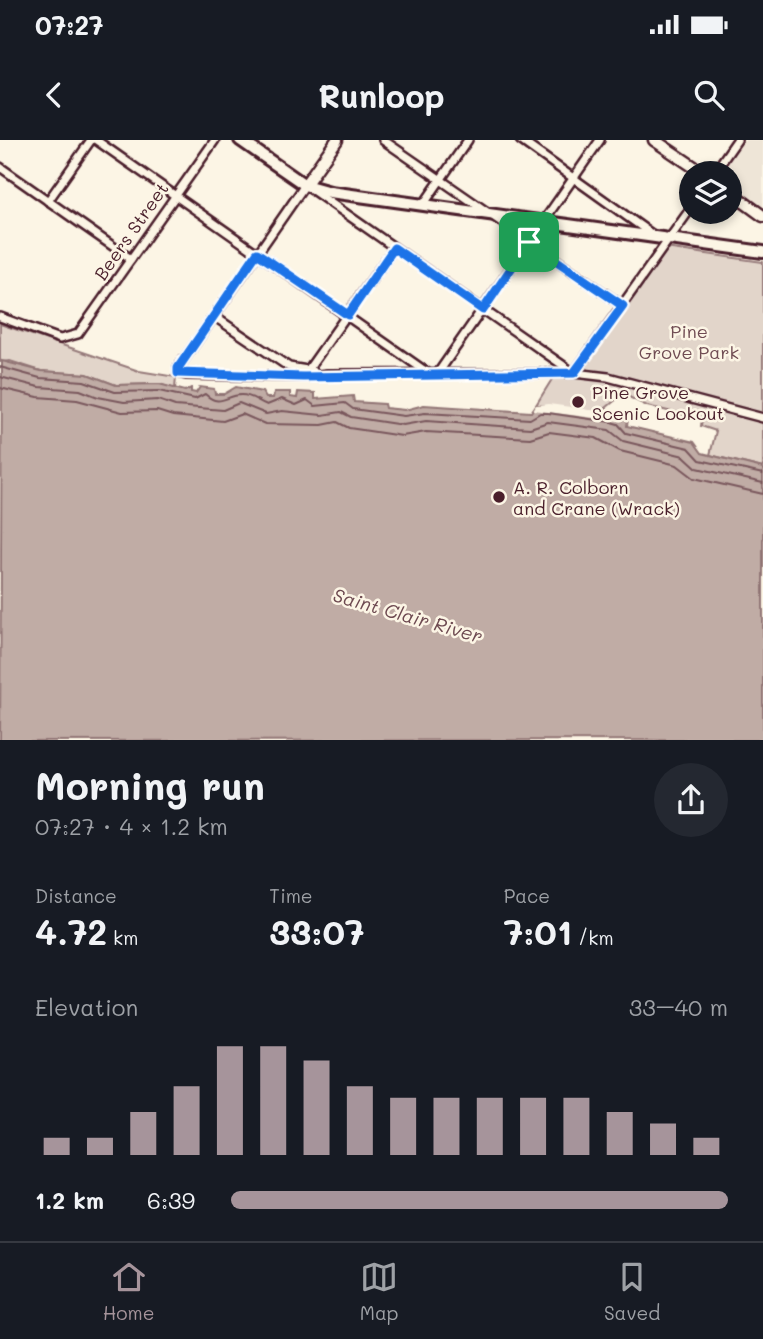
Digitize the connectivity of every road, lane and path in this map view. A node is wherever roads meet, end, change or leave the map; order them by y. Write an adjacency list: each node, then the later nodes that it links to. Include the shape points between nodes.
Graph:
1 (94, 140): 17 (street); 18 (street)
2 (215, 140): 17 (street, Beers Street)
3 (240, 140): 16 (main road)
4 (337, 140): 16 (street)
5 (383, 140): 15 (street)
6 (468, 140): 15 (street)
7 (520, 140): 14 (street)
8 (600, 140): 14 (street)
9 (654, 140): 11 (street)
10 (737, 140): 12 (street)
11 (685, 161)
12 (722, 161)
13 (0, 167): 18 (street)
14 (574, 178): 24 (street); 25 (street)
15 (440, 180): 20 (street); 21 (street)
16 (305, 186): 20 (main road); 27 (street); 28 (street)
17 (176, 196): 28 (street); 30 (street, Beers Street)
18 (48, 201): 30 (street)
19 (742, 201): 22 (street)
20 (423, 205): 21 (main road)
21 (489, 214): 24 (main road); 26 (street)
22 (763, 216)
23 (679, 220): 25 (street)
24 (544, 222): 25 (main road); 26 (street)
25 (662, 238): 29 (main road); 31 (street)
26 (529, 242): 31 (street); 32 (street)
27 (394, 248): 32 (street); 33 (street)
28 (257, 253): 33 (street); 35 (street)
29 (763, 253)
30 (131, 259): 34 (street, Beers Street, via 71,338 60,339)
31 (623, 306): 39 (street)
32 (483, 310): 38 (street); 39 (street)
33 (348, 315): 36 (street); 37 (street)
34 (0, 317)
35 (215, 317): 36 (street, via 289,367); 40 (street, via 178,373)
36 (308, 370): 40 (street)
37 (428, 373): 38 (street); 40 (street)
38 (438, 373): 39 (street)
39 (574, 373): 41 (street, via 608,377)
40 (327, 374)
41 (763, 418)

